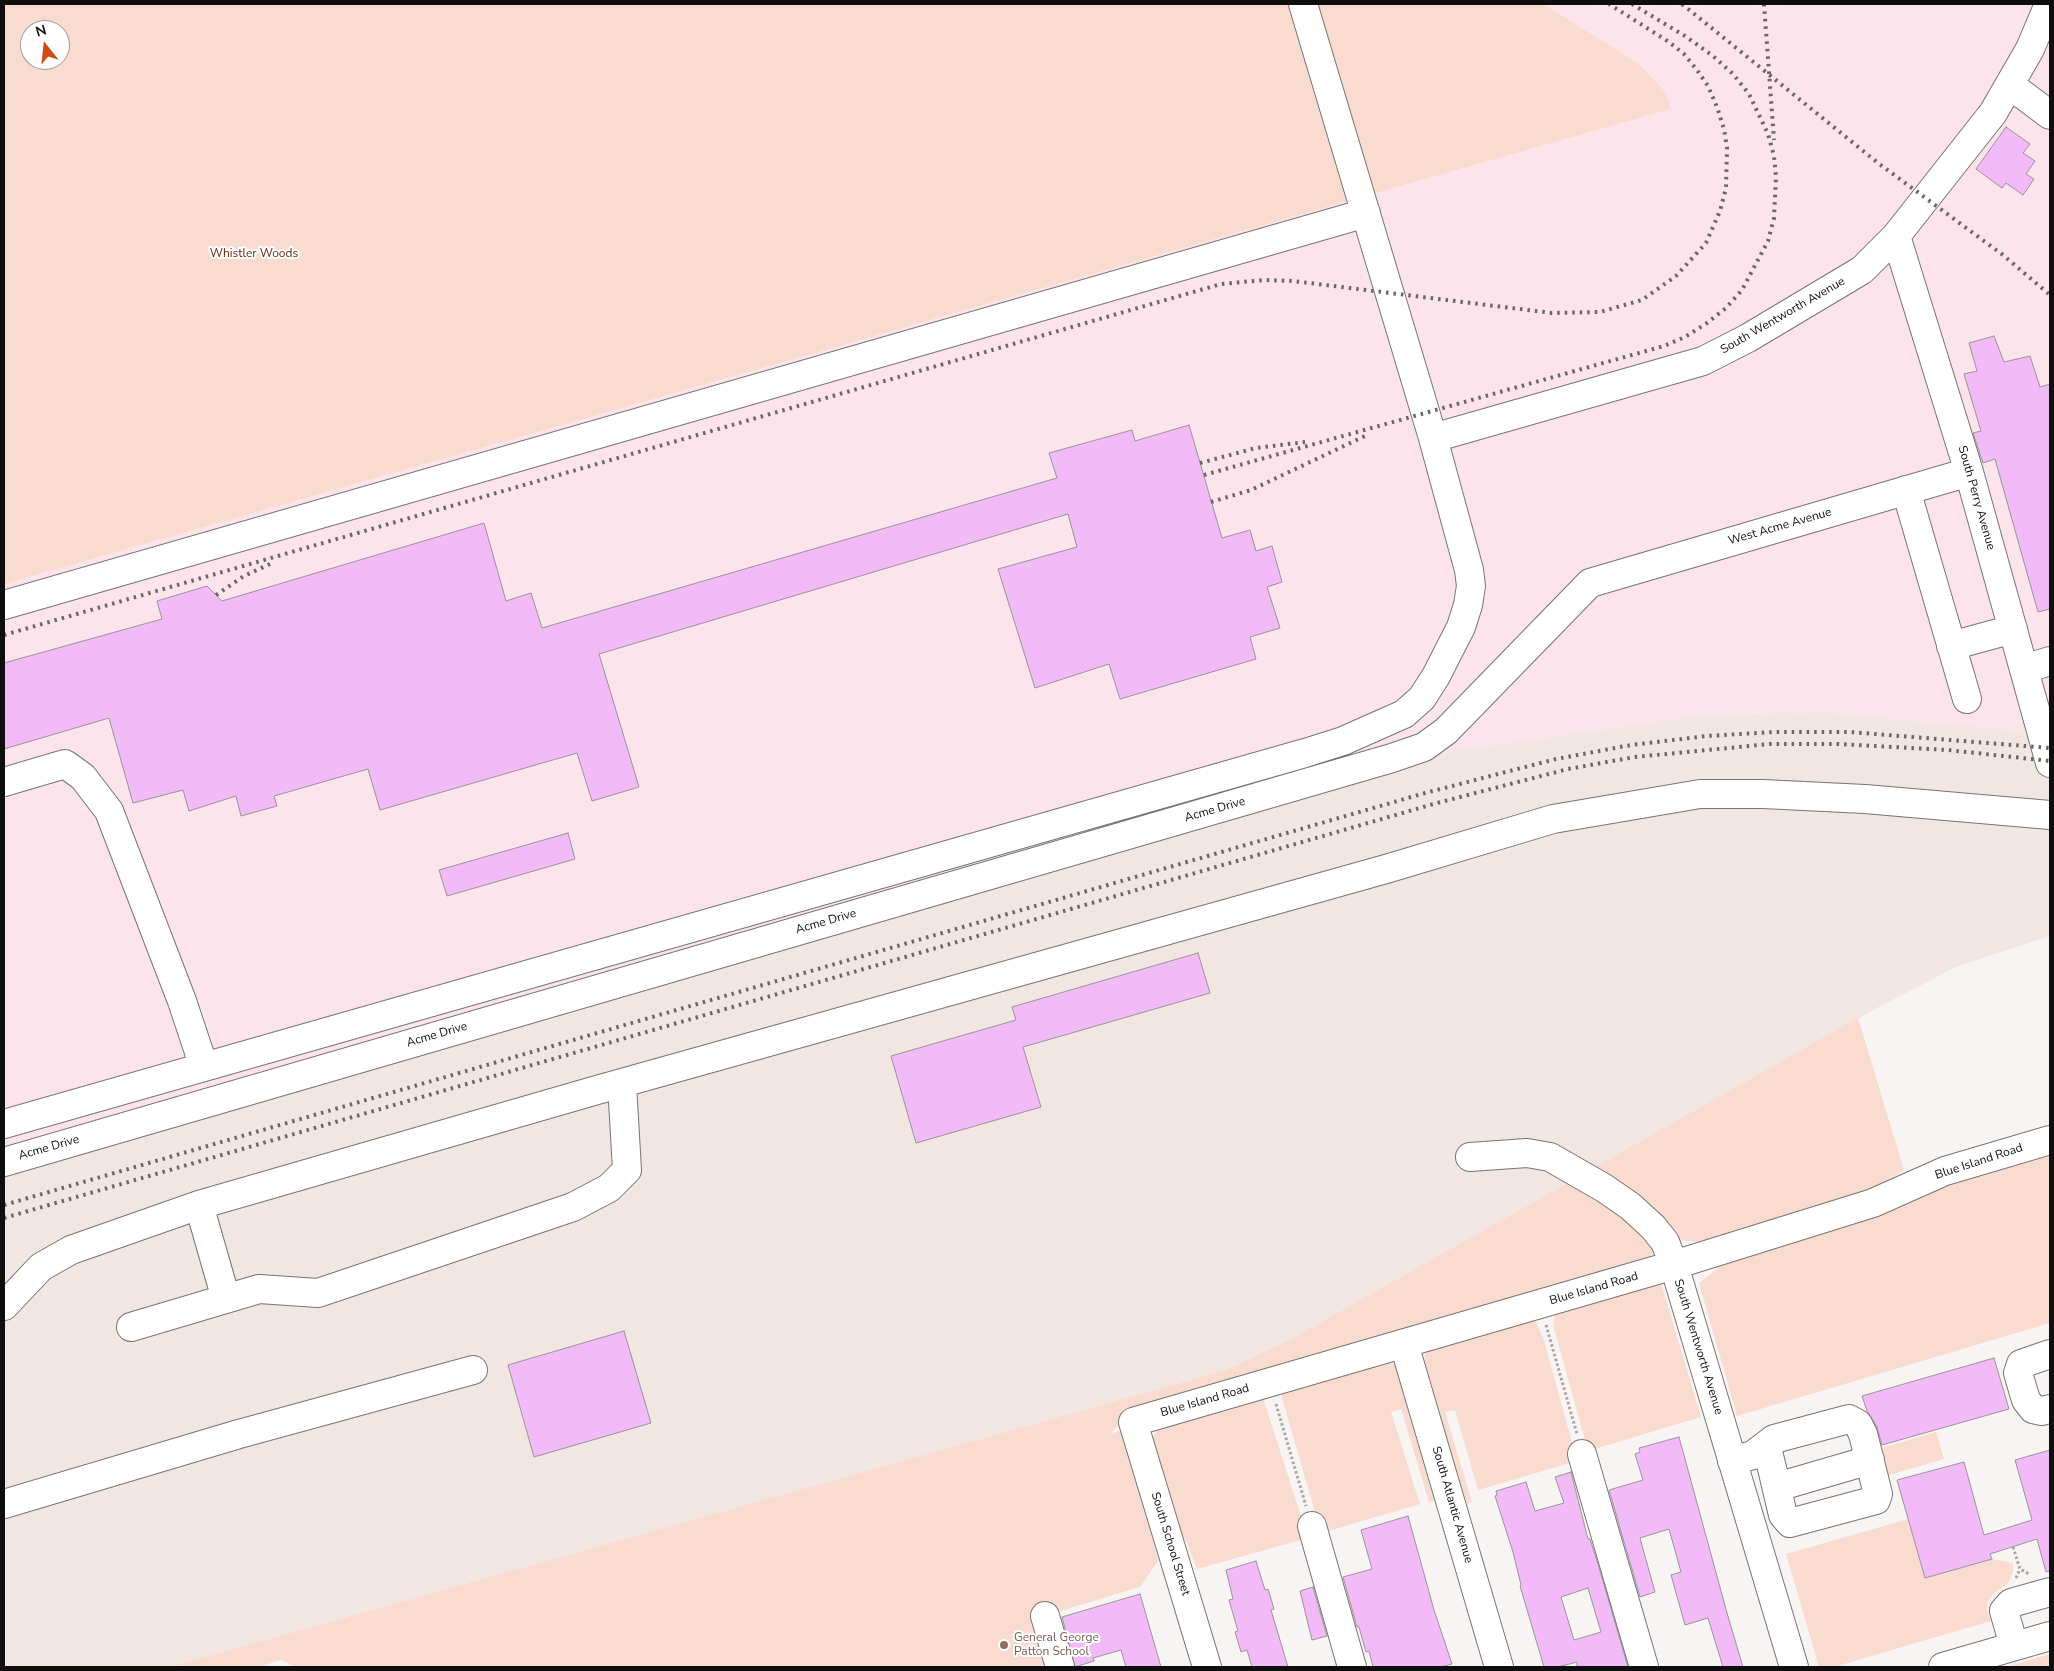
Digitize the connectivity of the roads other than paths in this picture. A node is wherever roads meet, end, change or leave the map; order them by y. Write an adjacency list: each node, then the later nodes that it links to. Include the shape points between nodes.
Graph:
1 (1304, 4): 5 (street)
2 (2046, 8): 3 (street, South Wentworth Avenue, via 2030,49)
3 (2010, 85): 4 (street); 6 (street, South Wentworth Avenue, via 1993,113)
4 (2050, 115)
5 (1366, 213): 7 (street); 11 (street)
6 (1896, 236): 7 (street, South Wentworth Avenue, via 1862,270 1703,361); 8 (street, South Perry Avenue)
7 (1433, 438): 20 (street, via 1471,586 1461,626 1436,676 1422,698 1404,714 1343,742)
8 (1969, 472): 9 (street, West Acme Avenue); 12 (street, South Perry Avenue)
9 (1906, 490): 10 (street, West Acme Avenue); 13 (street)
10 (1590, 583): 25 (street, Acme Drive, via 1446,731 1424,747)
11 (4, 605)
12 (2013, 629): 13 (street); 15 (street, South Perry Avenue)
13 (1952, 646): 16 (street)
14 (2050, 661): 15 (street)
15 (2035, 679): 17 (street, South Perry Avenue)
16 (1967, 700)
17 (2050, 763)
18 (4, 782): 20 (street, via 65,764 83,777 109,810)
19 (2050, 815): 21 (street, via 1763,794 1700,794 1638,802 1544,821 1386,870)
20 (204, 1067): 22 (street)
21 (622, 1084): 26 (street); 28 (street, via 627,1170 610,1188 574,1208 318,1293 260,1289)
22 (4, 1124)
23 (2050, 1140): 27 (street, Blue Island Road, via 1945,1171 1873,1204)
24 (1470, 1158): 27 (street, South Wentworth Avenue, via 1527,1153 1550,1157 1568,1166 1604,1188 1653,1227 1665,1242)
25 (4, 1162)
26 (199, 1204): 28 (street); 29 (street, via 71,1250 41,1267)
27 (1674, 1266): 31 (street, Blue Island Road); 39 (street, South Wentworth Avenue)
28 (226, 1299): 30 (street)
29 (4, 1306)
30 (131, 1327)
31 (1404, 1344): 35 (street, Blue Island Road); 50 (street, South Atlantic Avenue)
32 (2050, 1354): 34 (street, via 2021,1364 2018,1373 2026,1400 2033,1408)
33 (473, 1370): 41 (street, via 239,1434)
34 (2050, 1409)
35 (1133, 1422): 48 (street, South School Street)
36 (1767, 1447): 38 (street, via 1774,1439 1849,1419 1858,1424); 39 (street); 40 (street)
37 (1582, 1454): 51 (street)
38 (1870, 1460): 40 (street); 40 (street, via 1878,1494 1876,1500 1790,1524 1783,1515)
39 (1732, 1461): 52 (street, South Wentworth Avenue)
40 (1777, 1487)
41 (4, 1504)
42 (1312, 1526): 49 (street)
43 (2050, 1592): 46 (street, via 2011,1603 2004,1611)
44 (1046, 1616): 47 (street)
45 (2050, 1636): 46 (street)
46 (2014, 1646): 53 (street)
47 (1060, 1667)
48 (1207, 1667)
49 (1352, 1667)
50 (1499, 1667)
51 (1644, 1667)
52 (1794, 1667)
53 (1943, 1667)

